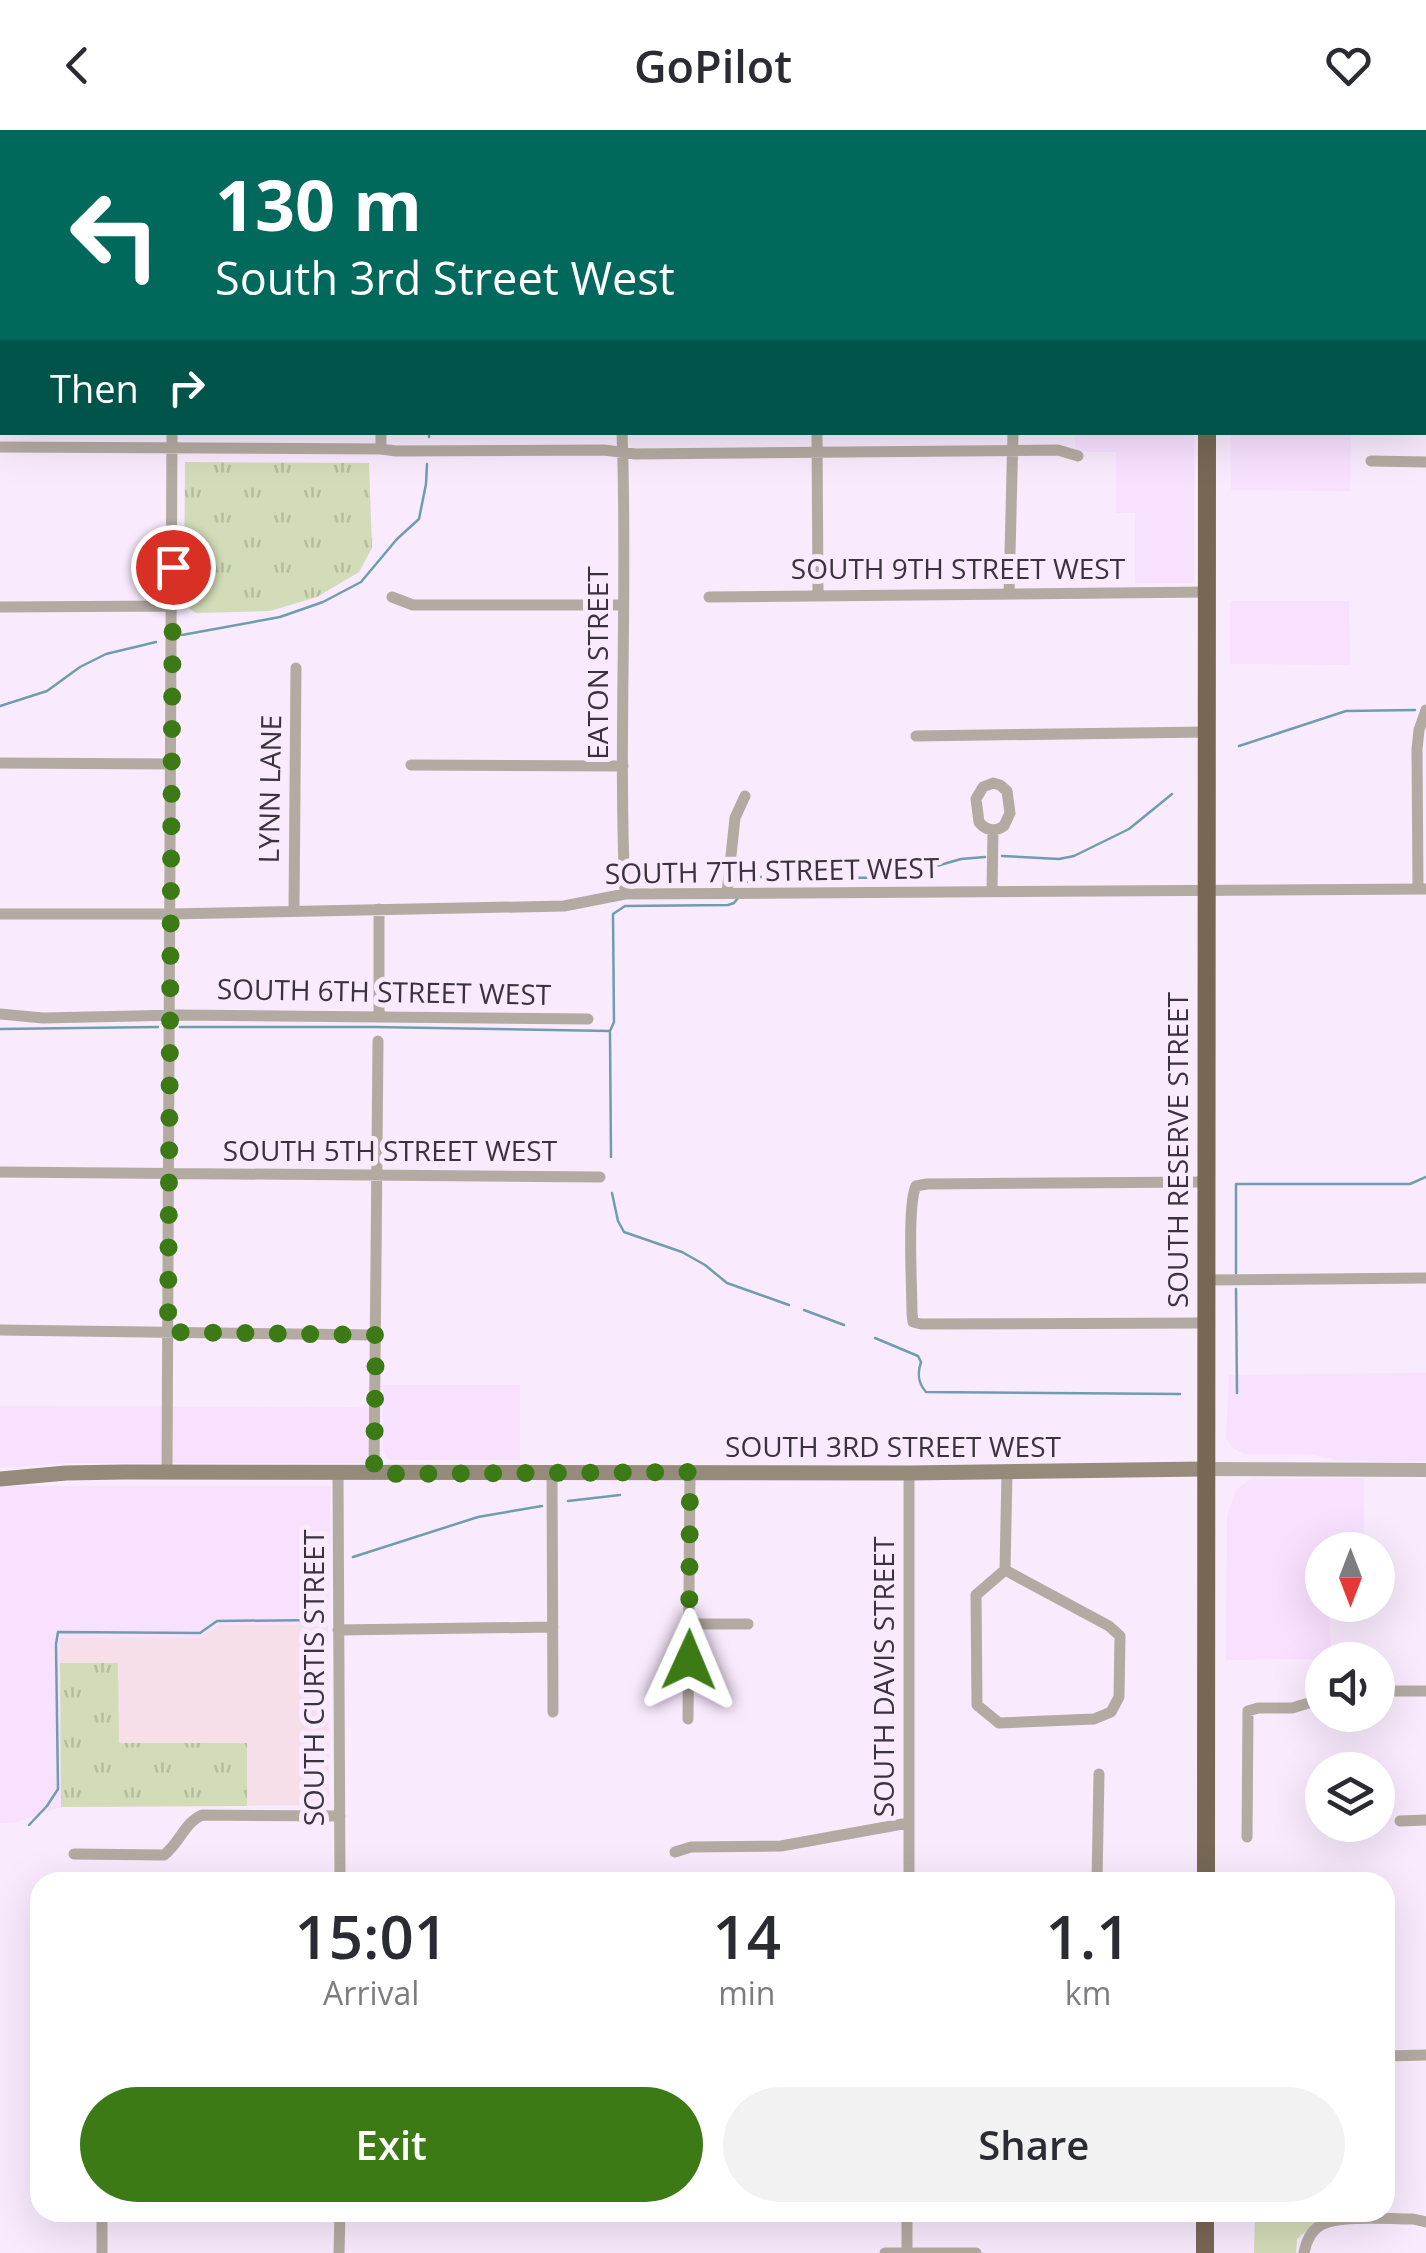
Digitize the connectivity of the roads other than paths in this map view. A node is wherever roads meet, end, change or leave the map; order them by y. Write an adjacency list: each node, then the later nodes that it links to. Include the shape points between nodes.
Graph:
1 (172, 435): 8 (street)
2 (381, 435): 9 (street)
3 (622, 435): 11 (street, EATON STREET)
4 (818, 435): 12 (street)
5 (1013, 435): 10 (street)
6 (1207, 435): 16 (highway, SOUTH RESERVE STREET)
7 (0, 446): 8 (street)
8 (172, 447): 9 (street); 22 (street)
9 (381, 449): 11 (street)
10 (1013, 450): 12 (street); 13 (street); 17 (street)
11 (623, 452): 12 (street); 21 (street, EATON STREET)
12 (817, 452): 18 (street)
13 (1078, 456)
14 (1371, 462): 15 (street)
15 (1426, 462)
16 (1207, 592): 17 (street, SOUTH 9TH STREET WEST); 26 (highway, SOUTH RESERVE STREET)
17 (1009, 594): 18 (street, SOUTH 9TH STREET WEST)
18 (818, 595): 20 (street, SOUTH 9TH STREET WEST)
19 (392, 597): 21 (street, via 412,606)
20 (709, 597)
21 (623, 605): 31 (street, EATON STREET)
22 (172, 606): 23 (street); 29 (street)
23 (0, 607)
24 (296, 668): 41 (street, LYNN LANE)
25 (1426, 710): 32 (street, via 1419,730)
26 (1207, 732): 27 (street); 35 (highway, SOUTH RESERVE STREET)
27 (916, 736)
28 (0, 763): 29 (street)
29 (172, 764): 43 (street)
30 (411, 765): 31 (street)
31 (623, 766): 39 (street, EATON STREET)
32 (1422, 773): 36 (street)
33 (745, 796): 38 (street)
34 (993, 830): 37 (street)
35 (1207, 889): 36 (street, SOUTH 7TH STREET WEST); 37 (street, SOUTH 7TH STREET WEST); 53 (highway, SOUTH RESERVE STREET)
36 (1422, 889)
37 (992, 891): 38 (street, SOUTH 7TH STREET WEST)
38 (727, 893): 39 (street, SOUTH 7TH STREET WEST)
39 (625, 894): 40 (street, SOUTH 7TH STREET WEST, via 564,906)
40 (379, 909): 41 (street, SOUTH 7TH STREET WEST); 46 (street)
41 (294, 911): 43 (street, SOUTH 7TH STREET WEST)
42 (0, 914): 43 (street, SOUTH 7TH STREET WEST)
43 (170, 914): 45 (street)
44 (0, 1014): 45 (street, SOUTH 6TH STREET WEST)
45 (169, 1016): 46 (street, SOUTH 6TH STREET WEST); 50 (street)
46 (379, 1017): 47 (street, SOUTH 6TH STREET WEST)
47 (588, 1019)
48 (378, 1041): 51 (street)
49 (0, 1172): 50 (street, SOUTH 5TH STREET WEST)
50 (169, 1174): 51 (street, SOUTH 5TH STREET WEST); 58 (street)
51 (377, 1177): 52 (street, SOUTH 5TH STREET WEST); 59 (street)
52 (600, 1177)
53 (1206, 1182): 55 (highway, SOUTH RESERVE STREET); 56 (street, via 926,1184 912,1192 913,1322)
54 (1426, 1278): 55 (street)
55 (1206, 1280): 56 (highway, SOUTH RESERVE STREET)
56 (1205, 1323): 60 (highway, SOUTH RESERVE STREET)
57 (0, 1330): 58 (street)
58 (168, 1332): 59 (street); 65 (street)
59 (376, 1335): 68 (street)
60 (1204, 1469): 61 (street, SOUTH 3RD STREET WEST); 64 (main road, SOUTH 3RD STREET WEST); 91 (highway, SOUTH RESERVE STREET)
61 (1426, 1470)
62 (690, 1472): 63 (main road, SOUTH 3RD STREET WEST); 67 (main road, SOUTH 3RD STREET WEST); 71 (street)
63 (909, 1472): 64 (main road, SOUTH 3RD STREET WEST); 84 (street, SOUTH DAVIS STREET)
64 (1007, 1472): 70 (street)
65 (167, 1473): 66 (main road, SOUTH 3RD STREET WEST); 69 (main road, SOUTH 3RD STREET WEST)
66 (338, 1473): 68 (main road, SOUTH 3RD STREET WEST); 74 (street, SOUTH CURTIS STREET)
67 (552, 1473): 68 (main road, SOUTH 3RD STREET WEST); 73 (street)
68 (374, 1474)
69 (0, 1479)
70 (1006, 1570): 70 (street, via 976,1594 977,1705 998,1723 1094,1719 1110,1712 1119,1697 1120,1636)
71 (689, 1624): 72 (street); 79 (street)
72 (748, 1624)
73 (553, 1628): 74 (street); 78 (street)
74 (338, 1630): 81 (street, SOUTH CURTIS STREET)
75 (1395, 1692): 76 (street)
76 (1426, 1692)
77 (1305, 1704): 85 (street, via 1248,1711)
78 (553, 1712)
79 (688, 1718)
80 (1100, 1774): 90 (street)
81 (340, 1816): 87 (street, via 202,1815 164,1855); 88 (street, SOUTH CURTIS STREET)
82 (1426, 1820): 83 (street)
83 (1400, 1821)
84 (908, 1824): 86 (street, via 781,1846 692,1846); 89 (street, SOUTH DAVIS STREET)
85 (1247, 1837)
86 (675, 1852)
87 (74, 1854)
88 (340, 1872)
89 (909, 1872)
90 (1097, 1872)
91 (1206, 1872)
92 (1426, 2055): 93 (street)
93 (1395, 2056)
94 (1395, 2218): 100 (street)
95 (102, 2222): 102 (street)
96 (340, 2222): 103 (street)
97 (907, 2222): 101 (street)
98 (1205, 2222): 106 (highway)
99 (1328, 2222): 107 (street, via 1312,2232)
100 (1426, 2222)
101 (907, 2252): 104 (street); 105 (street)
102 (102, 2253)
103 (340, 2253)
104 (884, 2253)
105 (976, 2253)
106 (1205, 2253)
107 (1304, 2253)

